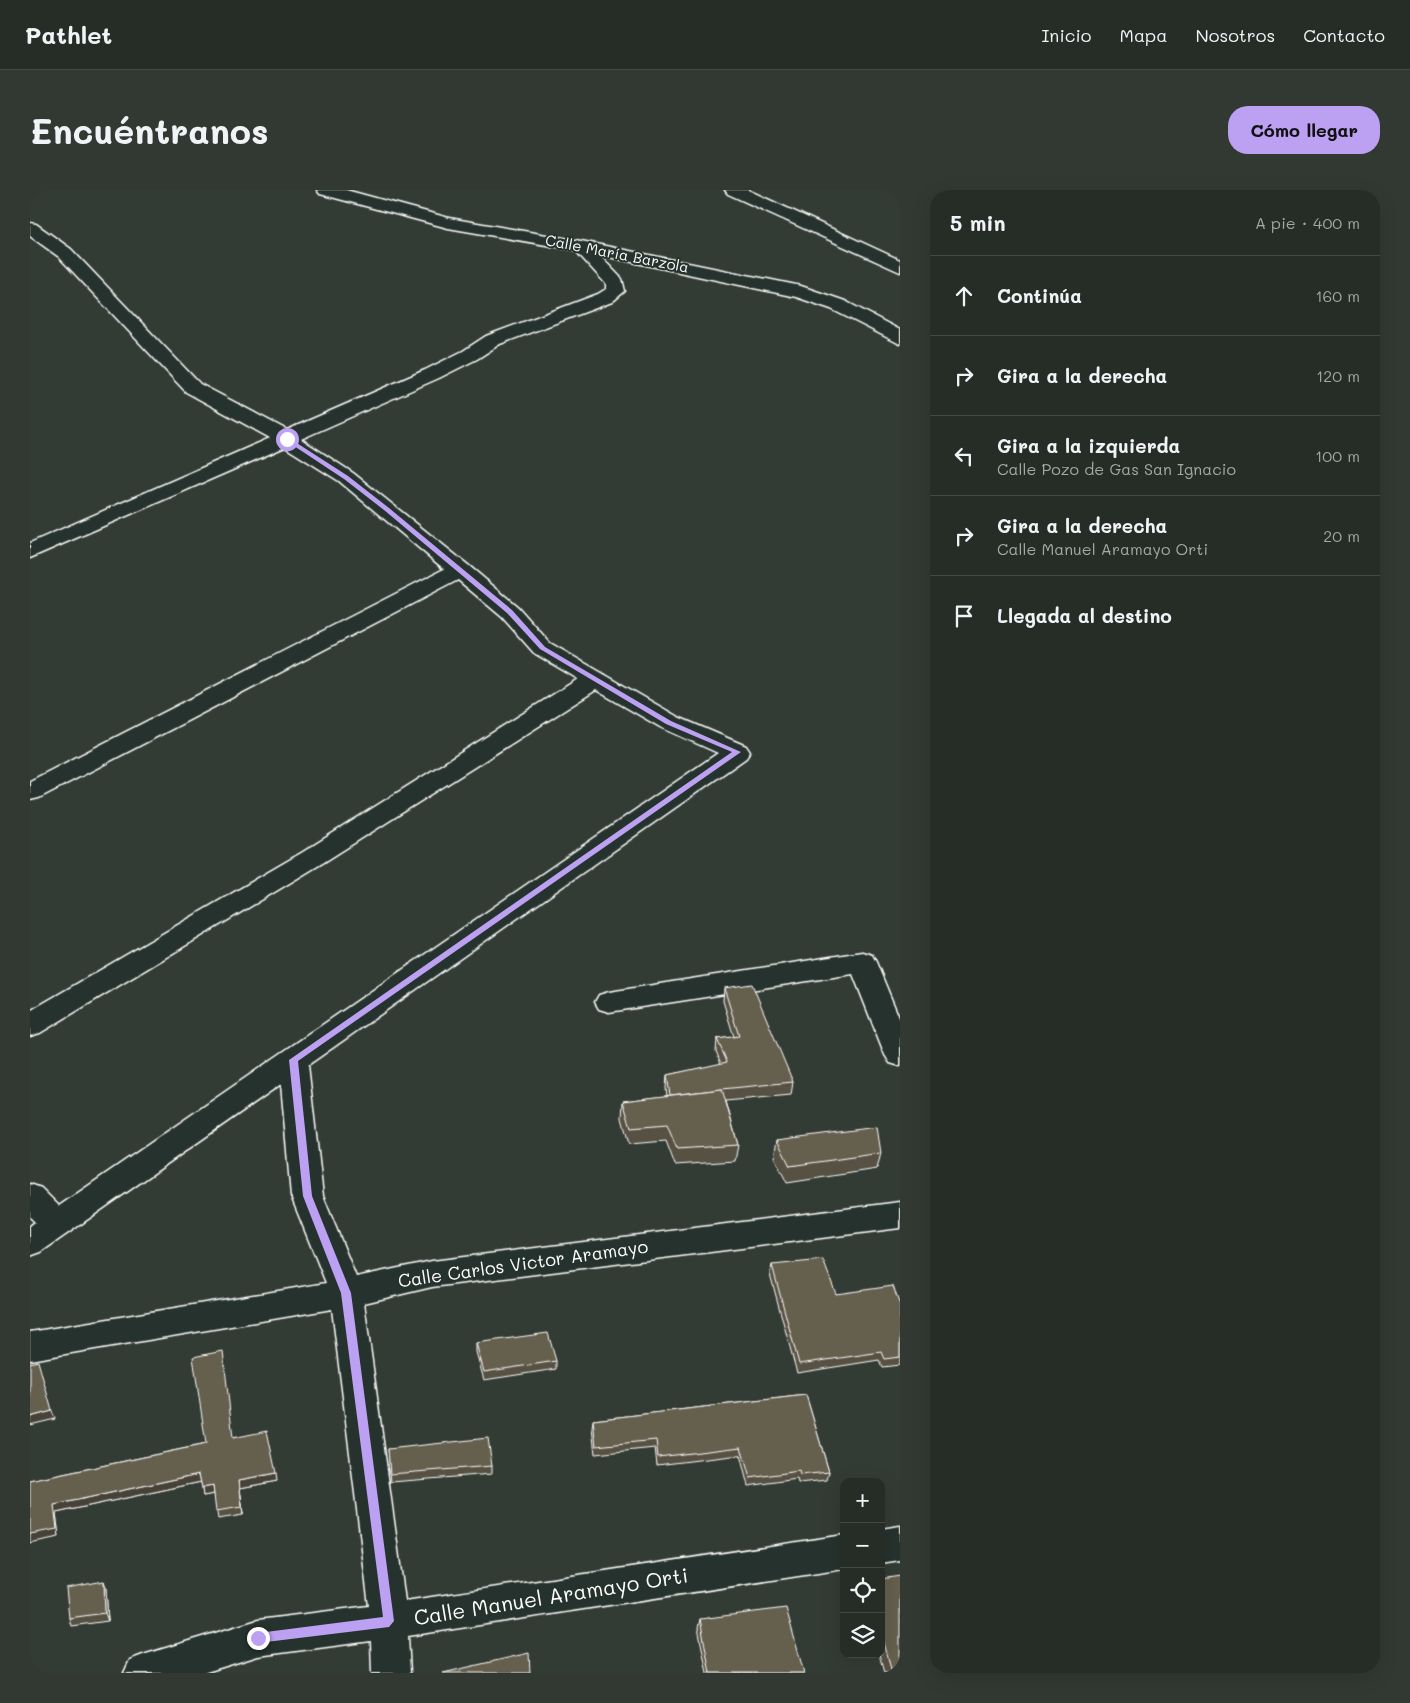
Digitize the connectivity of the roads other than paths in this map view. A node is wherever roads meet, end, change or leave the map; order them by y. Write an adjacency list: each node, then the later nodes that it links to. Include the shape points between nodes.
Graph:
1 (326, 190): 4 (street, Calle María Barzola, via 448,223)
2 (734, 190): 5 (street)
3 (30, 228): 7 (street, via 65,253 192,388)
4 (581, 246): 6 (street, Calle María Barzola, via 801,292 838,305); 7 (street, via 615,283 616,291 493,340 432,374)
5 (900, 267)
6 (900, 338)
7 (287, 439): 8 (street); 9 (street, via 346,478)
8 (30, 551)
9 (460, 570): 10 (street, via 510,612 542,648); 11 (street)
10 (594, 680): 13 (street, via 312,858); 15 (street, via 669,722 737,752)
11 (30, 792)
12 (609, 1002): 14 (street, via 862,962)
13 (30, 1025)
14 (900, 1055)
15 (293, 1060): 18 (street); 20 (street, via 307,1196)
16 (30, 1197): 18 (street)
17 (900, 1216): 20 (street, Calle Carlos Victor Aramayo, via 432,1274)
18 (57, 1224): 19 (street)
19 (30, 1243)
20 (346, 1293): 21 (street, Calle Carlos Victor Aramayo); 25 (street)
21 (30, 1346)
22 (900, 1543): 23 (street)
23 (885, 1545)
24 (840, 1553): 25 (street, Calle Manuel Aramayo Orti)
25 (389, 1621): 26 (street, Calle Manuel Aramayo Orti, via 258,1638); 27 (street)
26 (143, 1673)
27 (391, 1673)

